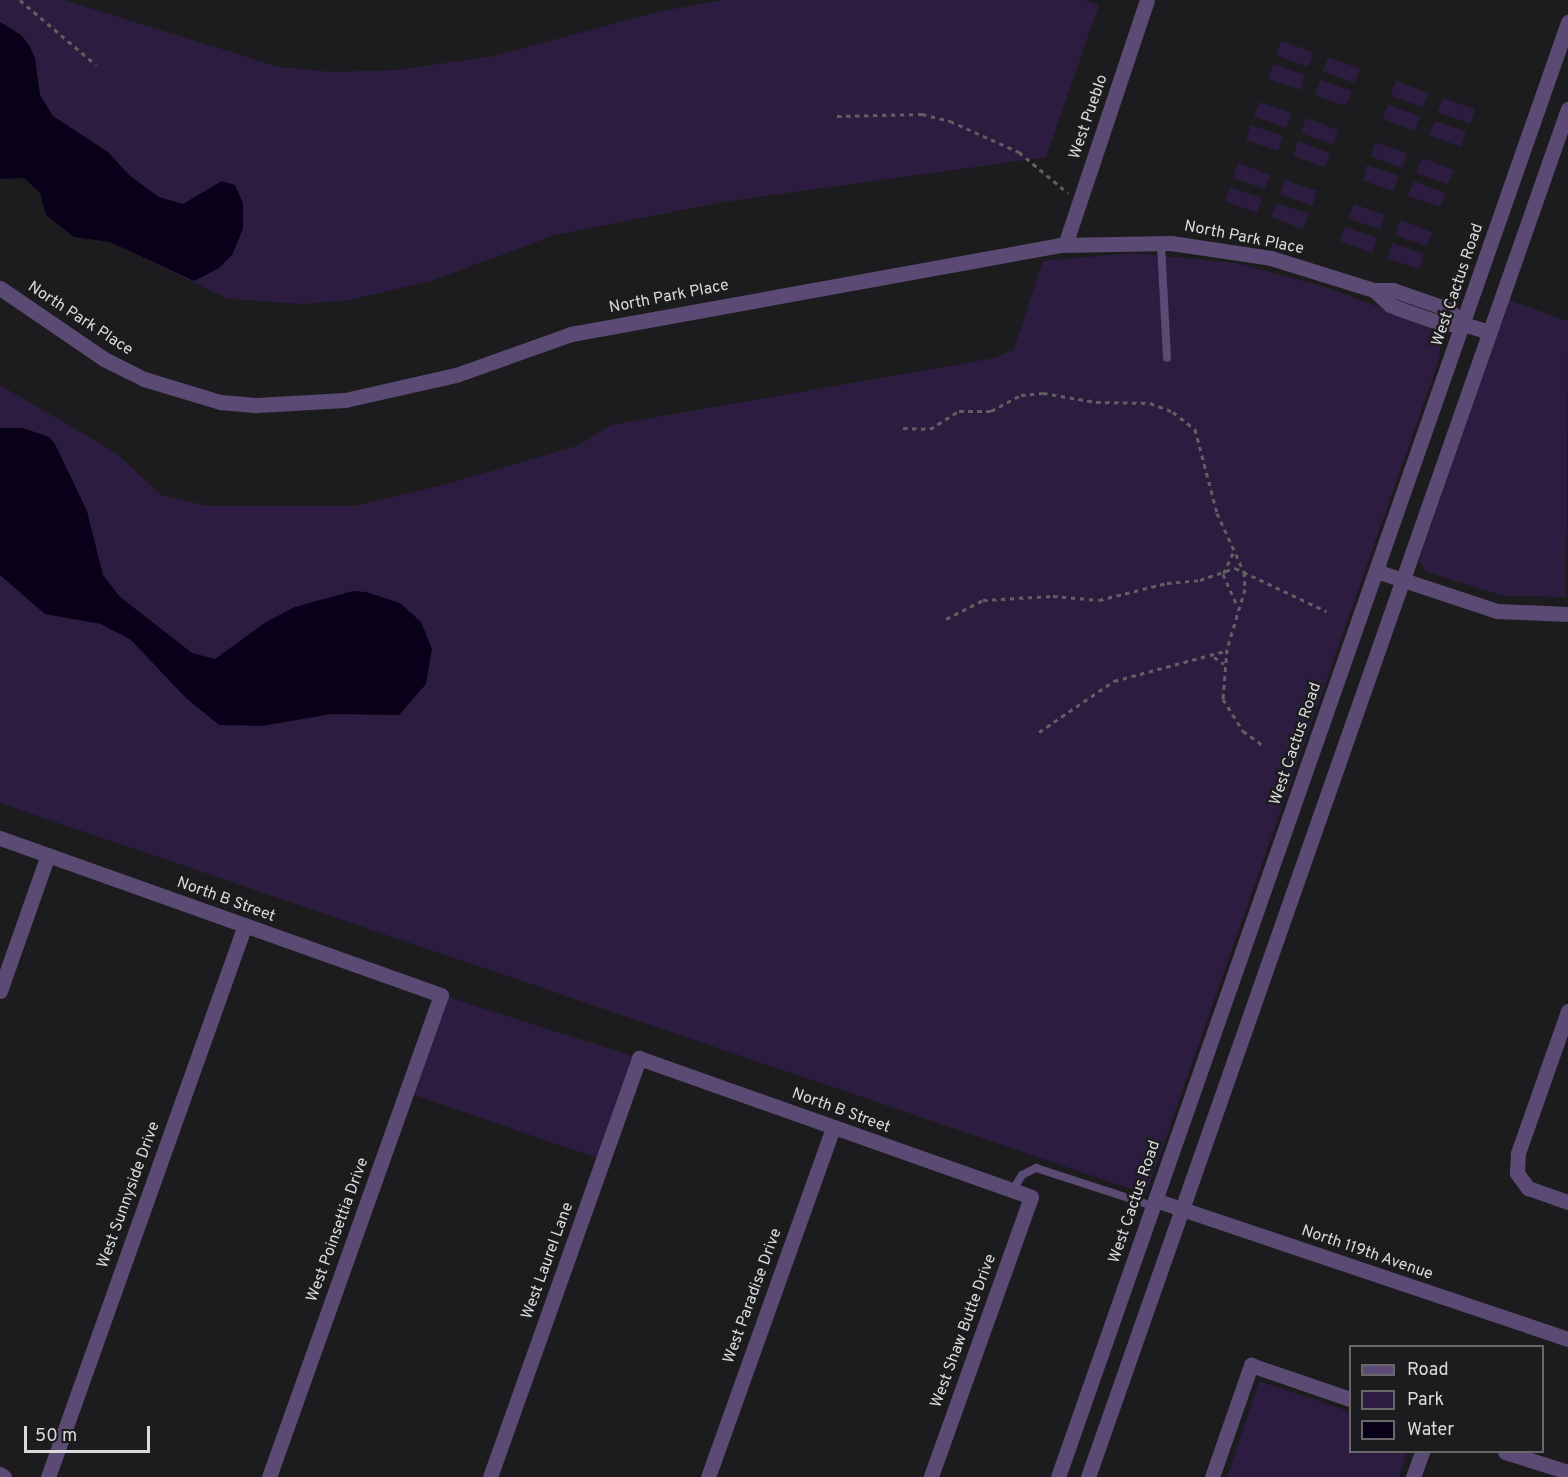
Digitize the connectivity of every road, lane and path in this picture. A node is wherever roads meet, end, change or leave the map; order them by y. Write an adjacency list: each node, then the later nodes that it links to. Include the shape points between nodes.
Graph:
1 (20, 0): 4 (path)
2 (1147, 0): 7 (street, West Pueblo)
3 (1568, 22): 11 (street, West Cactus Road)
4 (96, 64)
5 (1568, 109): 12 (street)
6 (837, 116): 7 (path, via 922,114 950,122 1019,152)
7 (1080, 201): 9 (street, West Pueblo)
8 (1161, 244): 9 (street, North Park Place); 11 (street, North Park Place, via 1271,258 1374,290 1393,290 1448,309); 13 (lane)
9 (1065, 245): 10 (street, North Park Place, via 571,334 456,375 345,400 256,405 220,402 144,379 104,359)
10 (0, 288)
11 (1463, 324): 12 (street, North Park Place); 16 (street, West Cactus Road)
12 (1490, 332): 19 (street)
13 (1167, 358)
14 (903, 428): 15 (path, via 930,429 959,411 990,411 1021,395 1150,403 1173,412 1195,429 1216,513)
15 (1233, 553): 17 (path); 18 (path)
16 (1376, 571): 19 (street); 40 (street, West Cactus Road)
17 (1244, 572): 18 (path, via 1235,568); 20 (path, via 1245,589); 21 (path)
18 (1223, 574): 20 (path); 23 (path, via 1099,600 1053,596 983,600)
19 (1403, 581): 22 (street, via 1497,611); 41 (street)
20 (1238, 607): 24 (path)
21 (1326, 611)
22 (1568, 614)
23 (946, 619)
24 (1227, 649): 25 (path); 26 (path)
25 (1213, 657): 26 (path); 27 (path, via 1114,681)
26 (1224, 664): 28 (path, via 1223,699 1244,731)
27 (1039, 732)
28 (1264, 746)
29 (0, 838): 30 (street, North B Street)
30 (48, 855): 31 (street, North B Street); 32 (street)
31 (245, 925): 33 (street, North B Street); 49 (street, West Sunnyside Drive)
32 (0, 991)
33 (441, 995): 50 (street, West Poinsettia Drive)
34 (1568, 1011): 39 (street, via 1518,1154 1517,1173 1528,1188)
35 (639, 1058): 36 (street, North B Street); 51 (street, West Laurel Lane)
36 (833, 1127): 37 (street, North B Street); 52 (street, West Paradise Drive)
37 (1012, 1191): 38 (street, North B Street); 40 (lane, via 1022,1175 1035,1168)
38 (1031, 1197): 53 (street, West Shaw Butte Drive)
39 (1568, 1202)
40 (1154, 1203): 41 (street, North 119th Avenue); 54 (street, West Cactus Road)
41 (1182, 1210): 42 (street, North 119th Avenue); 55 (street)
42 (1568, 1339)
43 (1349, 1399): 56 (street, via 1251,1365)
44 (1422, 1453): 57 (street)
45 (1508, 1453): 46 (street)
46 (1568, 1472)
47 (0, 1474): 48 (street)
48 (4, 1477)
49 (48, 1477)
50 (269, 1477)
51 (490, 1477)
52 (708, 1477)
53 (931, 1477)
54 (1058, 1477)
55 (1088, 1477)
56 (1212, 1477)
57 (1413, 1477)

